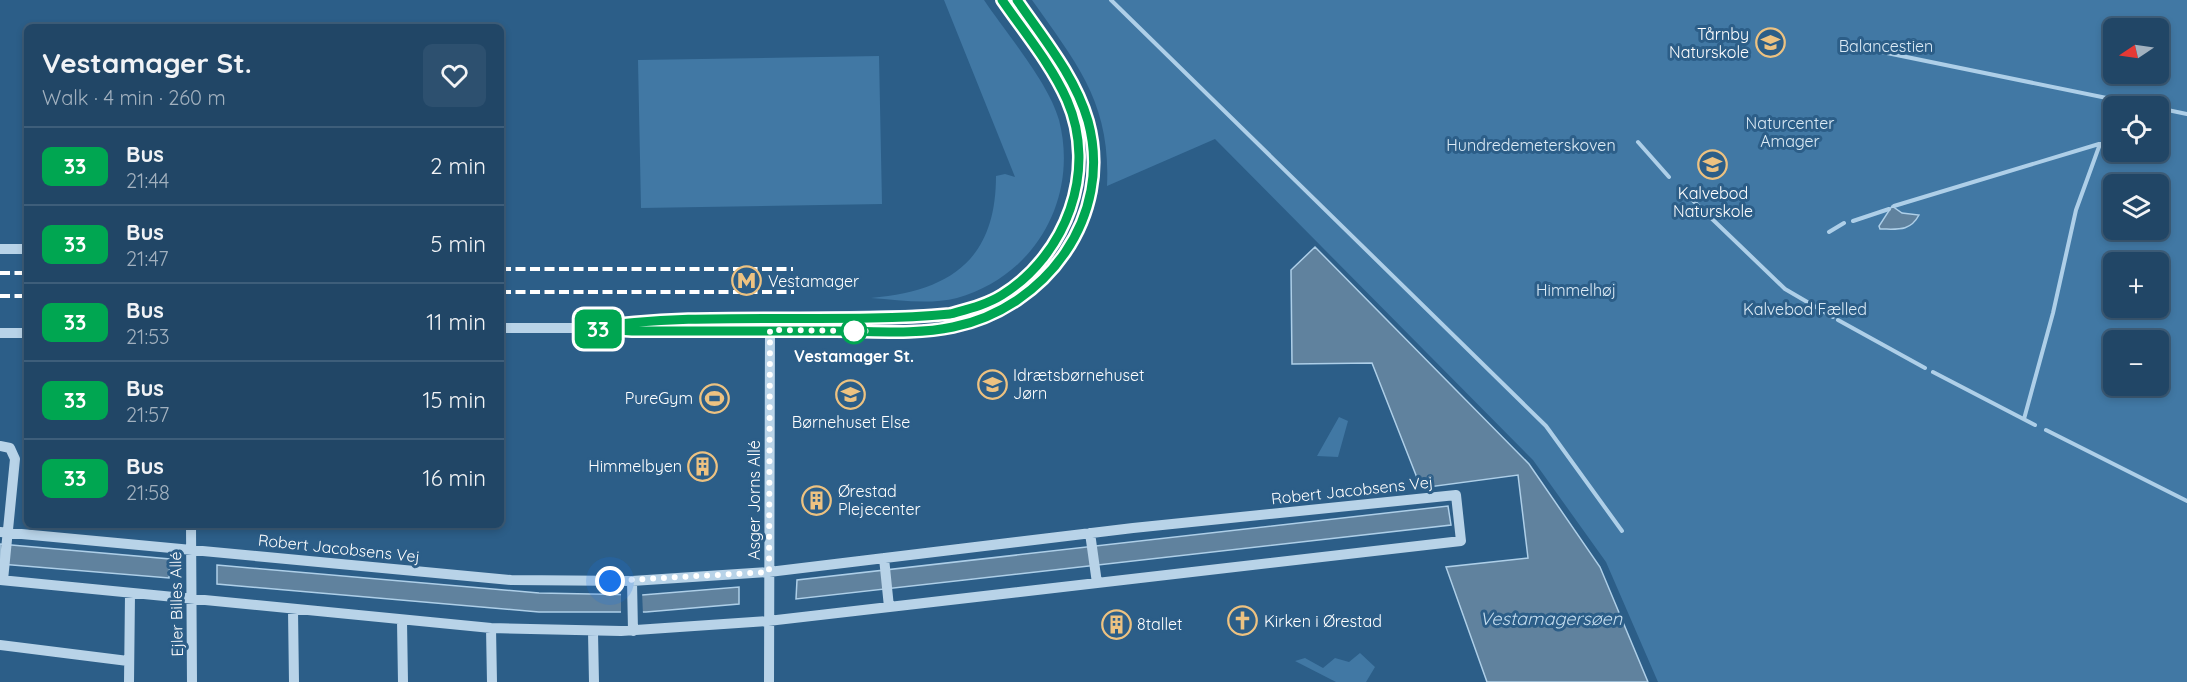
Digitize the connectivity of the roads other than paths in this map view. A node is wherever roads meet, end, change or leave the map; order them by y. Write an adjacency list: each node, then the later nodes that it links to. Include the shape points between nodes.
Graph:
1 (1002, 0): 5 (street, via 1056,79 1075,125 1078,176 1055,244 1022,281 976,307 923,316)
2 (1017, 0): 11 (street, via 1067,73 1088,122 1093,160 1088,202 1067,251 1030,293 980,321 922,331)
3 (0, 249): 4 (street)
4 (24, 249)
5 (795, 317): 7 (street); 11 (street)
6 (737, 318): 7 (street); 9 (street); 12 (street)
7 (769, 318): 10 (street, Asger Jorns Allé)
8 (504, 328): 9 (street)
9 (587, 328): 12 (street)
10 (770, 330): 11 (street); 12 (street); 21 (street, Asger Jorns Allé)
11 (795, 330)
12 (738, 331)
13 (0, 333): 14 (street)
14 (24, 333)
15 (0, 446): 17 (street, Robert Jacobsens Vej, via 10,448 15,459)
16 (191, 528): 19 (street, Ejler Billes Allé)
17 (4, 532): 19 (street, Robert Jacobsens Vej); 22 (street, Robert Jacobsens Vej)
18 (1091, 537): 20 (street, Robert Jacobsens Vej); 23 (street); 23 (street, Robert Jacobsens Vej, via 1456,495 1461,541)
19 (191, 548): 24 (street, Robert Jacobsens Vej, via 511,580); 26 (street, Ejler Billes Allé)
20 (884, 558): 21 (street, Robert Jacobsens Vej); 27 (street)
21 (769, 572): 24 (street, Robert Jacobsens Vej); 30 (street, Asger Jorns Allé)
22 (2, 580): 25 (street, Robert Jacobsens Vej)
23 (1097, 583): 27 (street, Robert Jacobsens Vej)
24 (632, 586): 32 (street)
25 (130, 594): 26 (street, Robert Jacobsens Vej); 35 (street)
26 (191, 600): 28 (street, Robert Jacobsens Vej); 37 (street, Ejler Billes Allé)
27 (889, 607): 30 (street, Robert Jacobsens Vej)
28 (293, 610): 29 (street, Robert Jacobsens Vej); 38 (street)
29 (402, 621): 31 (street, Robert Jacobsens Vej); 39 (street)
30 (768, 621): 32 (street, Robert Jacobsens Vej); 42 (street, Asger Jorns Allé)
31 (491, 628): 33 (street, Robert Jacobsens Vej); 40 (street)
32 (633, 631): 33 (street, Robert Jacobsens Vej)
33 (593, 632): 41 (street)
34 (0, 645): 35 (street)
35 (128, 661): 36 (street)
36 (129, 682)
37 (192, 682)
38 (294, 682)
39 (403, 682)
40 (492, 682)
41 (594, 682)
42 (769, 682)

